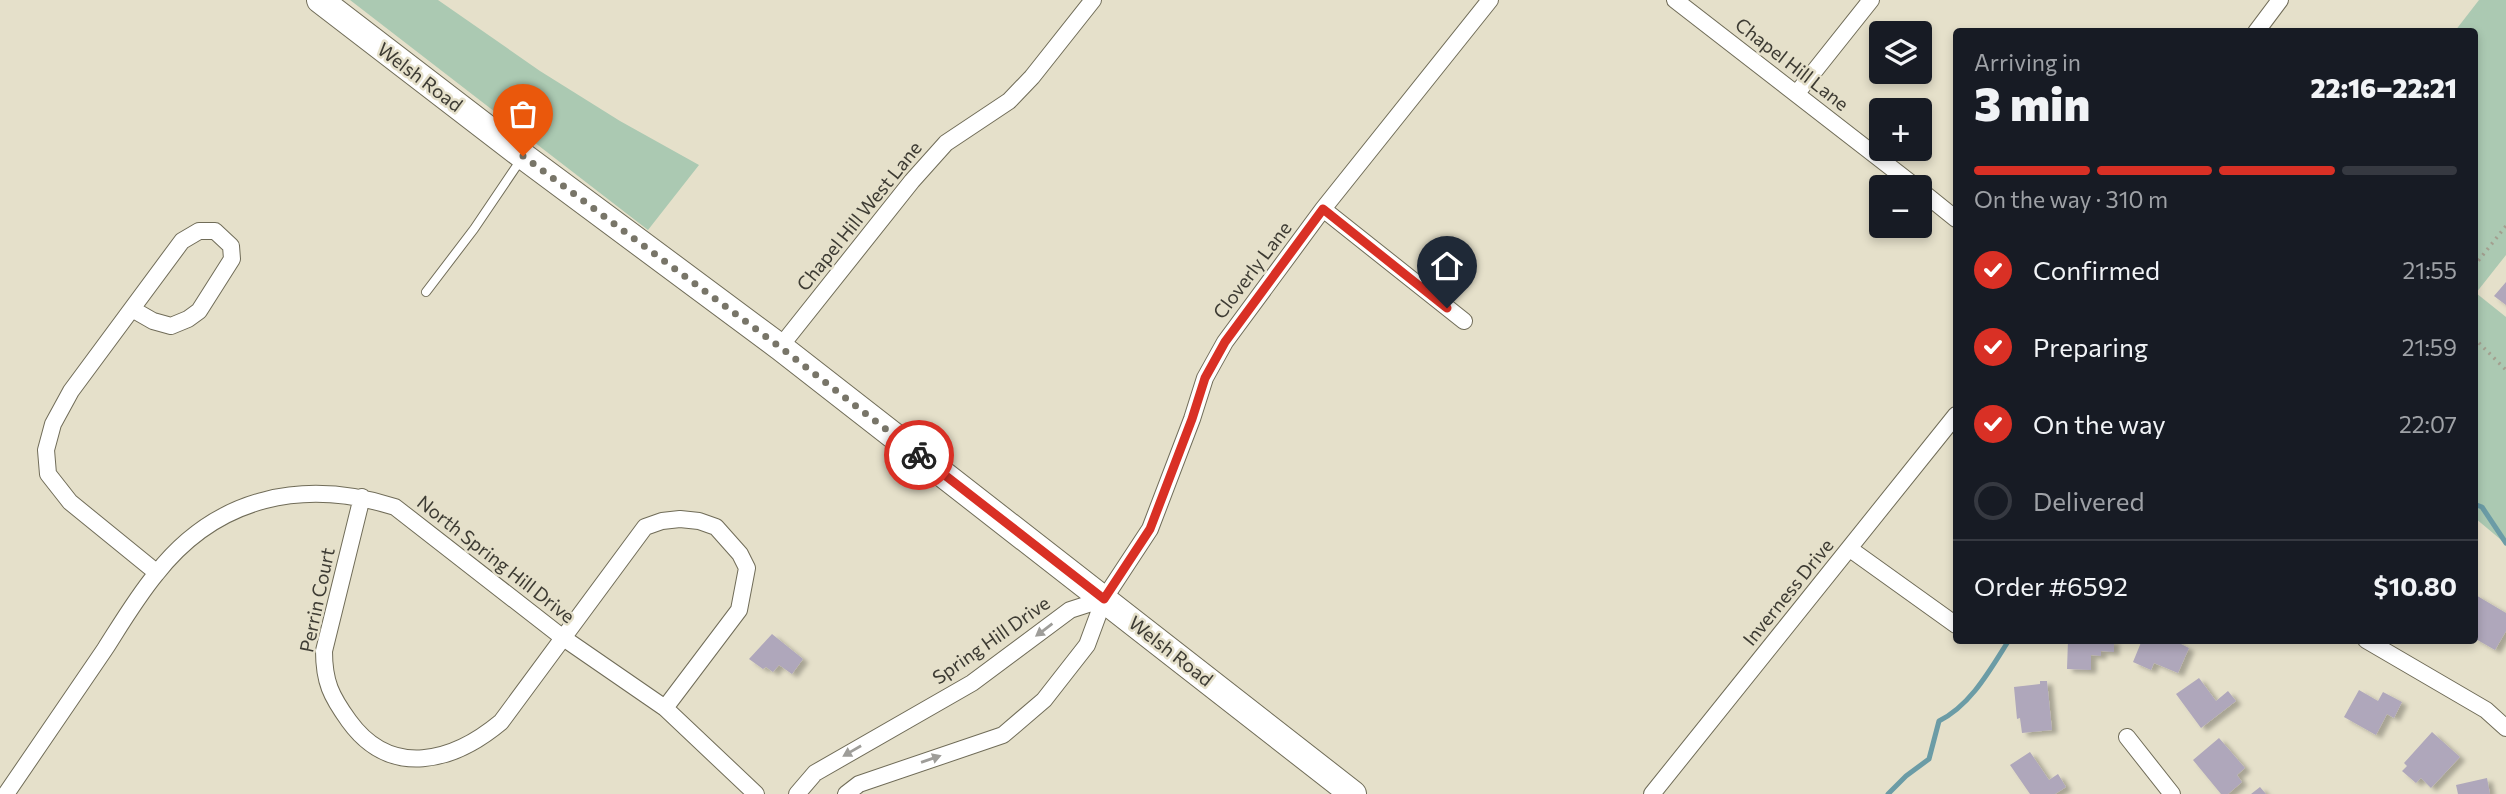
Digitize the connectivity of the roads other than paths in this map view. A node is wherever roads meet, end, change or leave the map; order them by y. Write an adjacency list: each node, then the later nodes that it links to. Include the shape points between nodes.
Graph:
1 (320, 0): 9 (main road, Welsh Road)
2 (1093, 0): 17 (street, Chapel Hill West Lane, via 1009,101 946,143 920,171)
3 (1490, 0): 12 (street, Cloverly Lane)
4 (1675, 0): 8 (street, Chapel Hill Lane)
5 (1871, 0): 8 (street)
6 (2280, 0): 7 (street)
7 (2259, 28)
8 (1797, 93): 10 (street, Chapel Hill Lane)
9 (523, 156): 14 (lane); 17 (main road, Welsh Road)
10 (1900, 175)
11 (1932, 200): 13 (street, Chapel Hill Lane)
12 (1323, 209): 16 (street); 22 (street, Cloverly Lane, via 1225,342 1205,378 1150,529)
13 (1953, 217)
14 (426, 292)
15 (132, 309): 15 (street, via 182,241 199,232 215,232 231,246 232,260 199,311 188,319 171,326); 21 (street, via 71,391 53,424 46,450 48,474 70,502)
16 (1464, 321)
17 (780, 347): 22 (main road, Welsh Road)
18 (1953, 419): 20 (street, Inverness Drive)
19 (362, 497): 21 (street, North Spring Hill Drive, via 318,493 247,504 195,534); 24 (street, North Spring Hill Drive, via 395,507); 24 (street, Perrin Court, via 324,651 324,675 337,706 369,743 417,758 435,758 471,744 501,722)
20 (1850, 549): 23 (street); 34 (street, Inverness Drive)
21 (156, 572): 29 (street, North Spring Hill Drive)
22 (1104, 599): 31 (street, Spring Hill Drive, one-way to 31, via 1070,610 972,683 815,773); 32 (street, one-way to 22, via 859,784 1003,735 1044,700 1087,645); 33 (main road, Welsh Road)
23 (1953, 623)
24 (562, 637): 26 (street, North Spring Hill Drive); 26 (street, Perrin Court, via 645,527 680,519 716,527 747,568 739,610)
25 (2373, 644): 27 (street, via 2486,710)
26 (665, 708): 30 (street, North Spring Hill Drive)
27 (2506, 728)
28 (2127, 737): 35 (street)
29 (6, 794)
30 (756, 794)
31 (797, 794)
32 (846, 794)
33 (1353, 794)
34 (1652, 794)
35 (2172, 794)

